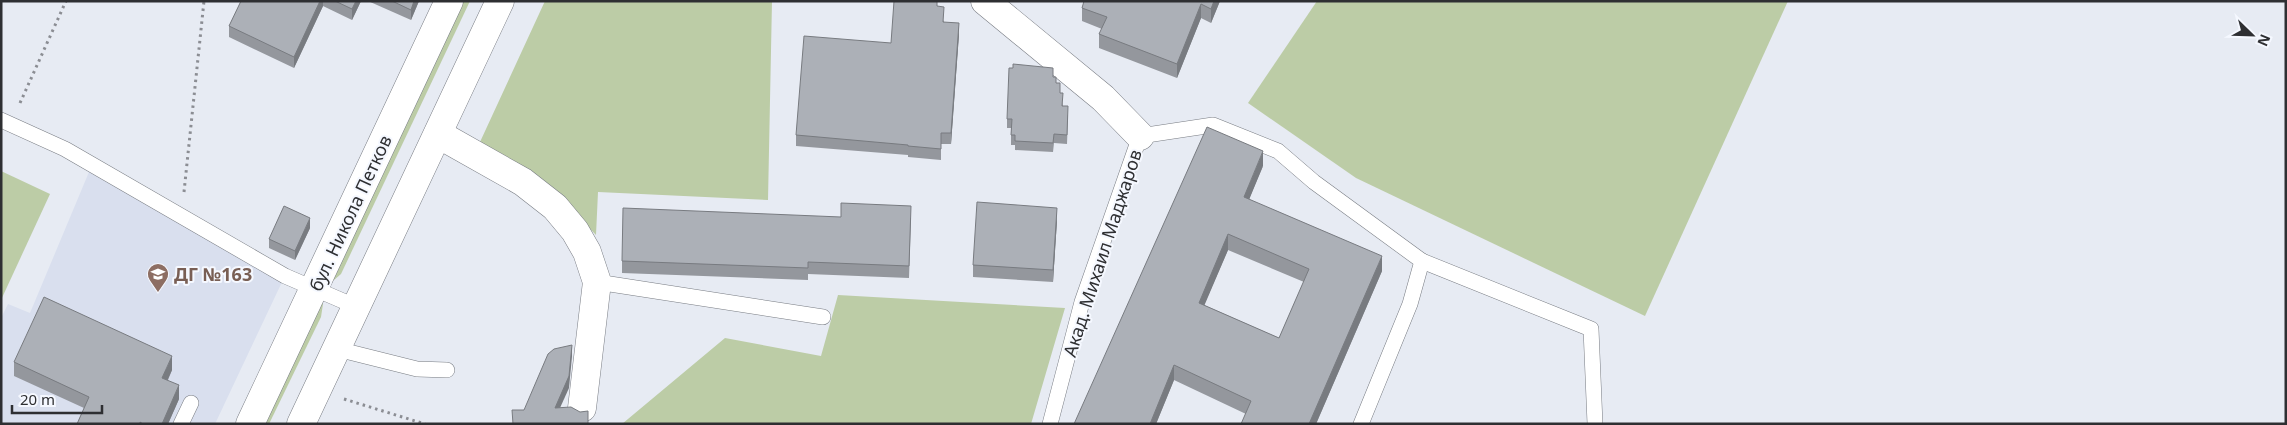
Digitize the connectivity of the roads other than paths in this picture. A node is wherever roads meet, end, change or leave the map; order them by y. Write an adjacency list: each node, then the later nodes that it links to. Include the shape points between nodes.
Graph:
1 (449, 1): 9 (street, бул. Никола Петков)
2 (500, 1): 5 (street)
3 (985, 1): 6 (street, Акад. Михаил Маджаров, via 1104,98)
4 (6, 122): 9 (lane, via 65,149 285,276)
5 (438, 134): 8 (street, via 523,182 555,207 587,252); 10 (street)
6 (1140, 136): 7 (lane, via 1213,125 1278,151 1314,182); 19 (lane, Акад. Михаил Маджаров, via 1082,302)
7 (1422, 261): 20 (lane, via 1410,304); 21 (lane, via 1591,329)
8 (597, 282): 11 (lane); 15 (street)
9 (314, 288): 10 (lane); 17 (street, бул. Никола Петков)
10 (357, 307): 12 (street)
11 (823, 317)
12 (337, 349): 13 (lane, via 417,369); 18 (street)
13 (447, 370)
14 (191, 403): 16 (lane)
15 (582, 408)
16 (182, 424)
17 (250, 424)
18 (301, 424)
19 (1050, 424)
20 (1361, 424)
21 (1595, 424)

